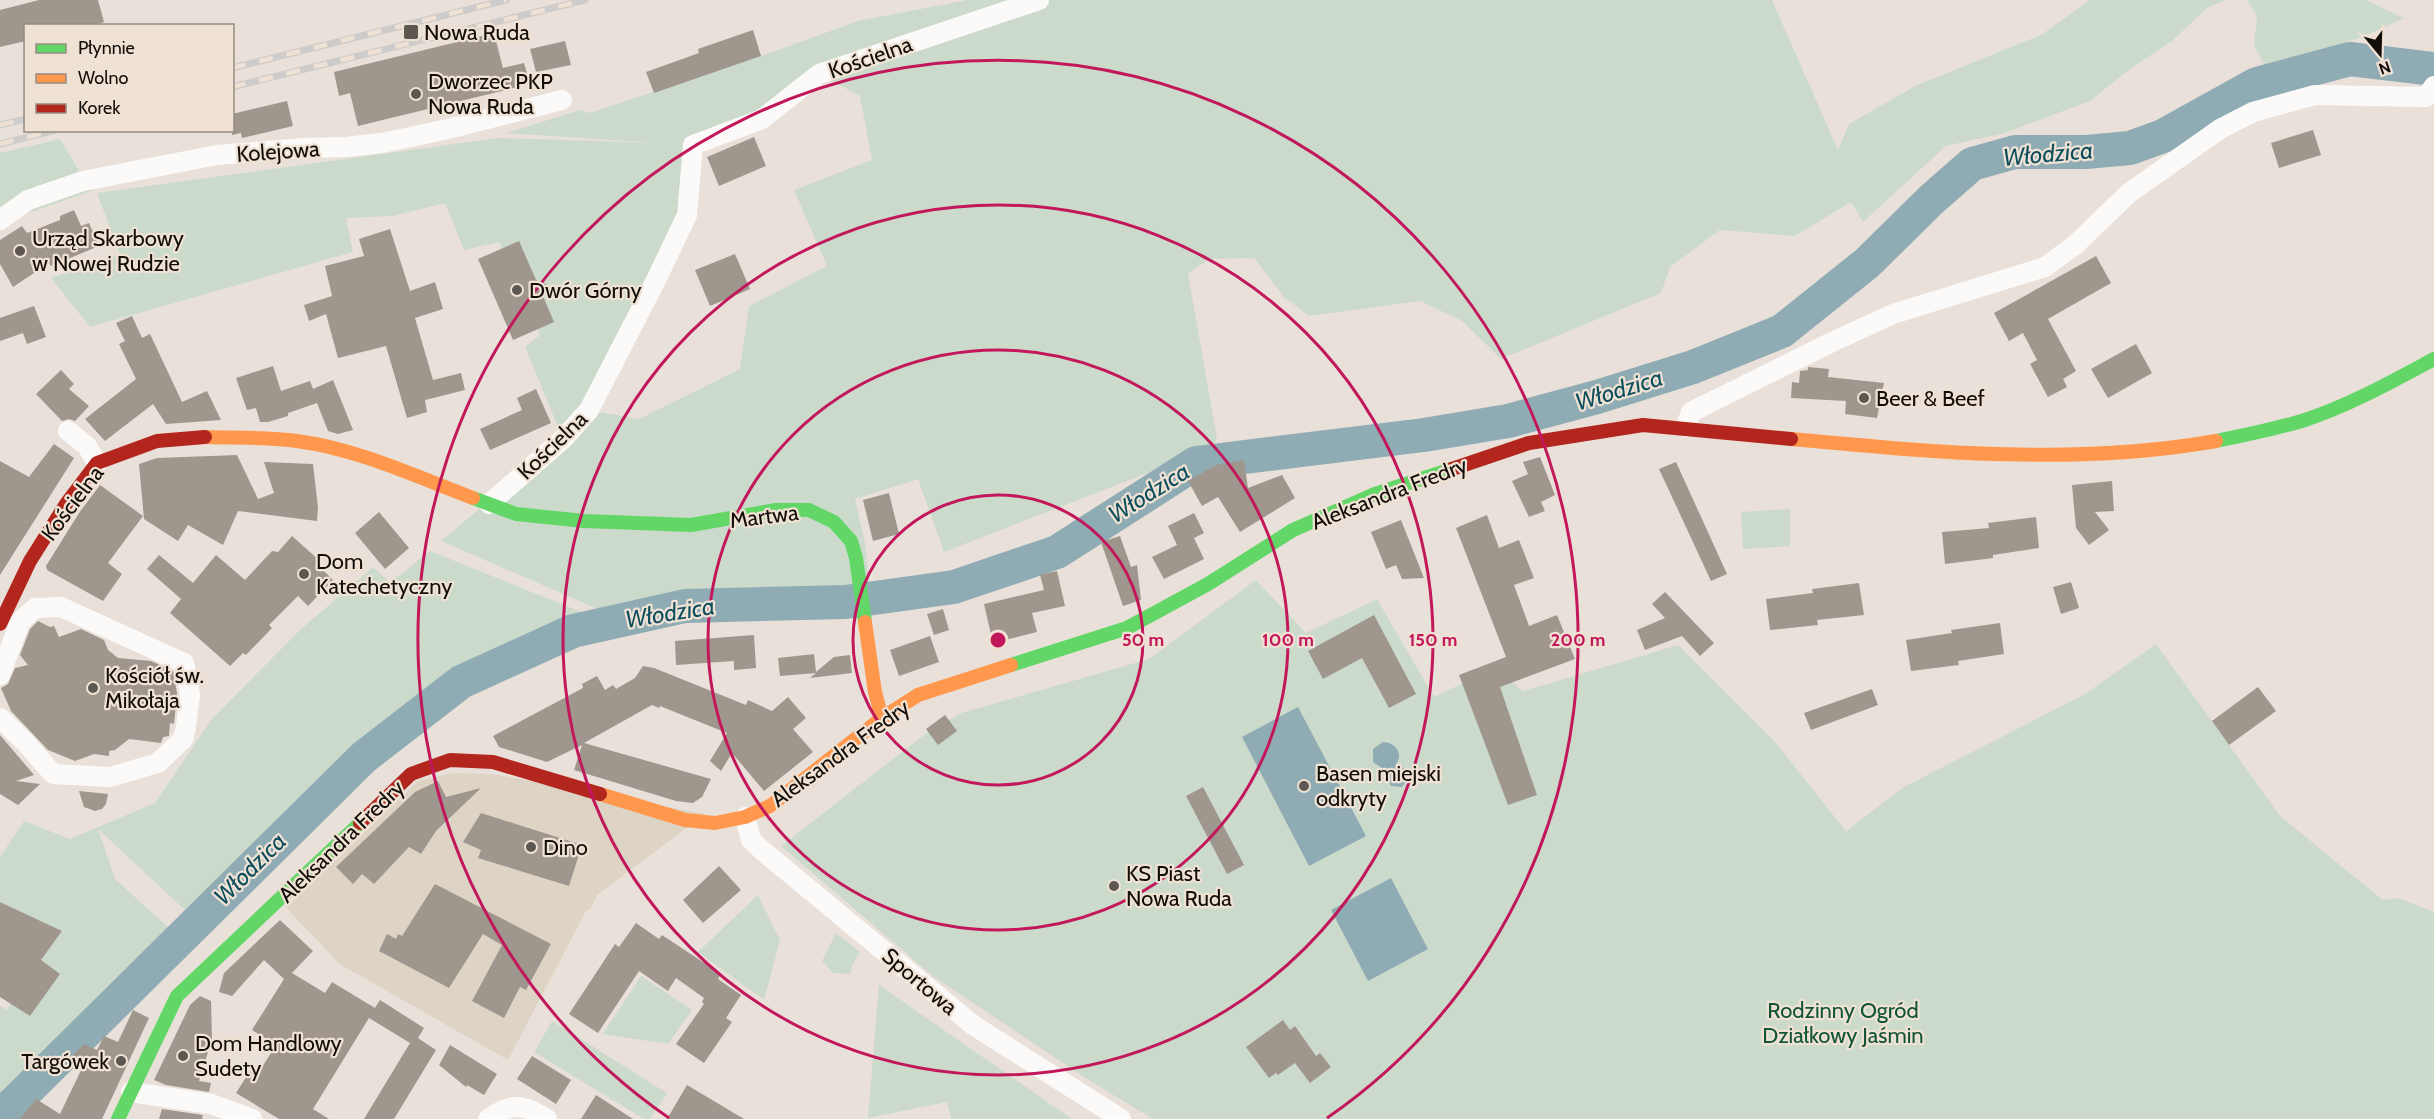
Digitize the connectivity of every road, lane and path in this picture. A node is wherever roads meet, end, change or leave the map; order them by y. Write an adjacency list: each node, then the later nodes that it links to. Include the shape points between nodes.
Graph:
1 (1038, 0): 9 (street, Kościelna, via 819,74 762,119 693,145 687,214 588,410 563,439)
2 (2434, 86): 6 (street, via 2426,97 2315,95 2253,112 2220,129 2129,193 2075,245 2044,267 1893,314 1691,412)
3 (562, 100): 4 (street, Kolejowa, via 382,143 217,155 94,178 28,200)
4 (0, 220)
5 (2434, 359): 6 (street, Aleksandra Fredry, via 2307,419 2262,432 2170,449 2023,456)
6 (1686, 427): 13 (street, Aleksandra Fredry, via 1643,425 1529,442 1375,494 1293,530 1208,584 1127,628 918,695)
7 (68, 431): 8 (street, via 87,446)
8 (97, 463): 9 (street, Kościelna, via 157,441 299,441 377,462); 10 (street, Kościelna, via 30,561)
9 (489, 504): 13 (street, Martwa, via 516,514 584,522 691,525 776,510 809,510 834,522 851,541 857,564)
10 (0, 624)
11 (0, 675): 12 (street, via 20,622 35,608 61,607 184,663 190,695 183,739 158,763 110,777 53,774)
12 (0, 718)
13 (882, 718): 14 (street, Aleksandra Fredry, via 770,806)
14 (745, 817): 15 (street, Aleksandra Fredry, via 715,823 685,820 493,762 450,760 411,774 177,996); 20 (street, Sportowa, via 751,840 763,851 973,1025)
15 (131, 1092): 16 (street, Aleksandra Fredry); 17 (street, via 211,1104)
16 (118, 1119)
17 (252, 1119)
18 (488, 1119): 19 (street, via 506,1107 530,1108)
19 (547, 1119)
20 (1121, 1119)

